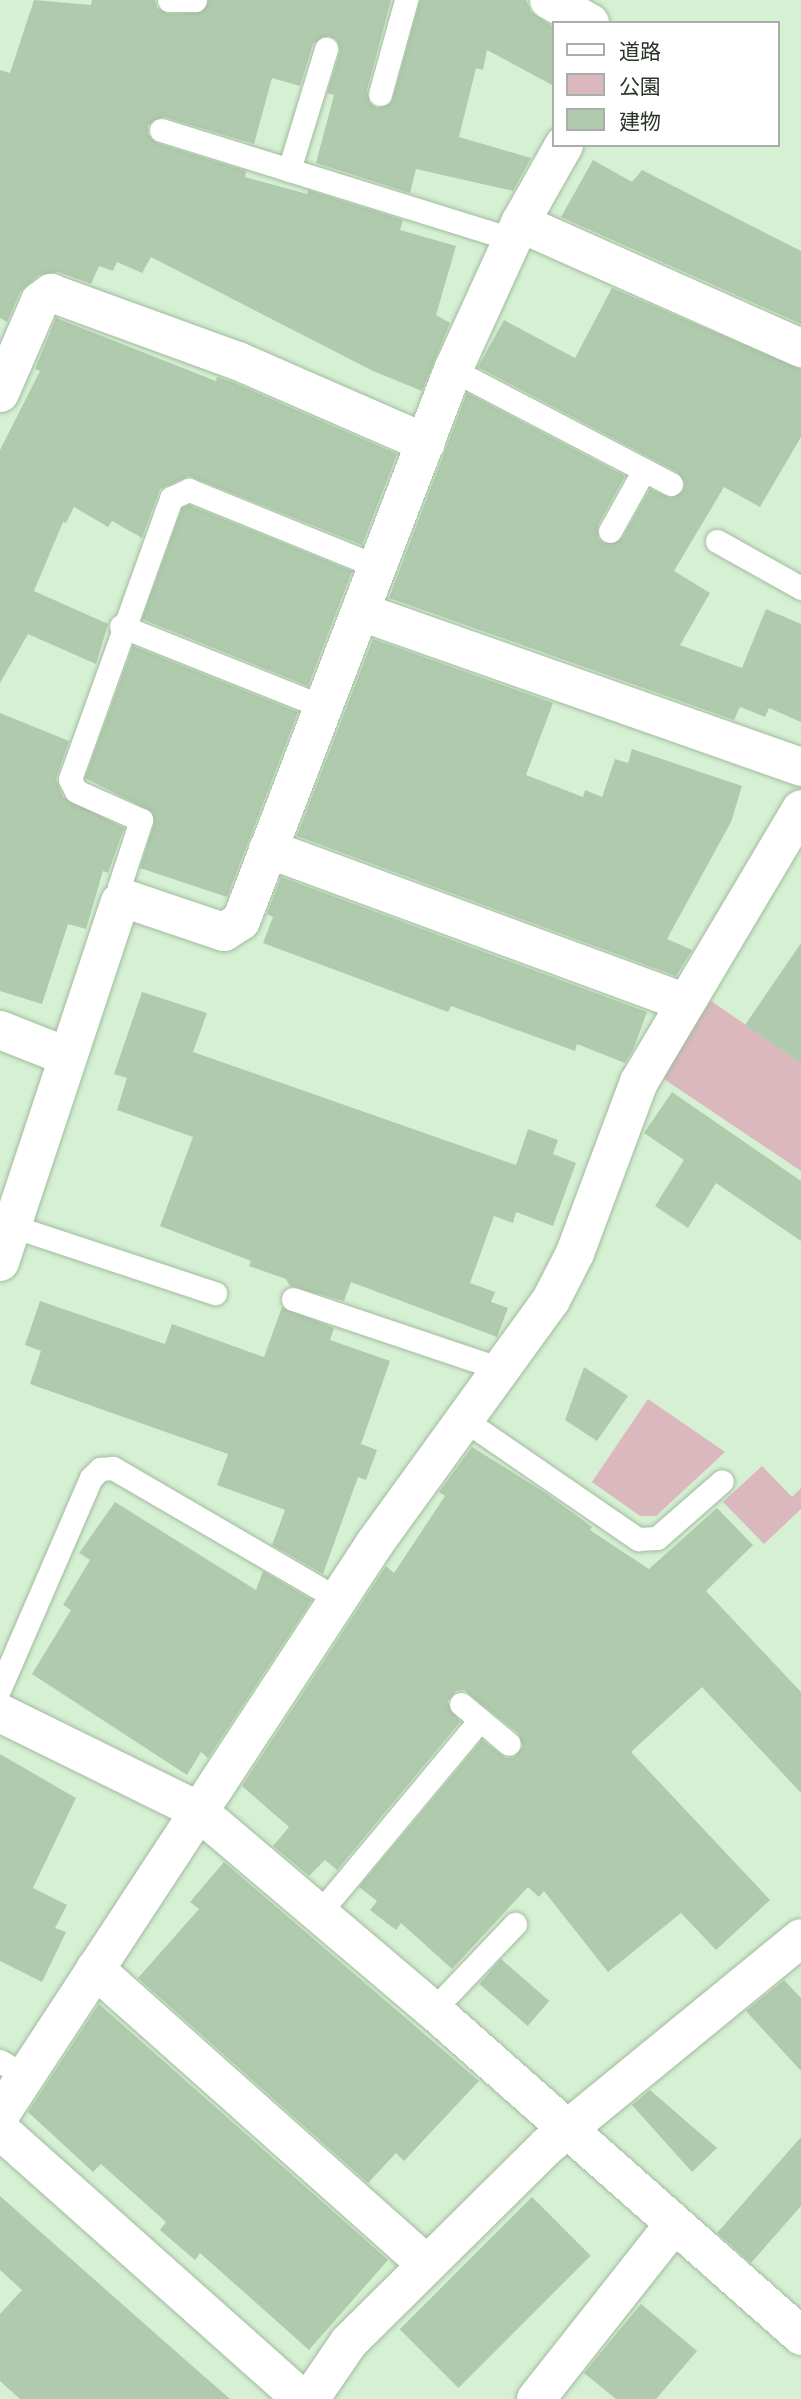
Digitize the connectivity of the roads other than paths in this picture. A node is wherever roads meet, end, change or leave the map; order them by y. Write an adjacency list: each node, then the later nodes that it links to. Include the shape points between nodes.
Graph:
1 (169, 0): 2 (lane)
2 (195, 0)
3 (406, 0): 7 (lane)
4 (549, 0): 5 (street)
5 (586, 21)
6 (326, 49): 10 (lane)
7 (380, 94)
8 (161, 130): 10 (lane)
9 (563, 147): 11 (street)
10 (289, 170): 11 (lane)
11 (516, 231): 12 (street); 13 (street)
12 (801, 348)
13 (453, 370): 15 (street); 16 (lane)
14 (0, 393): 15 (street, via 40,301 51,293 239,362)
15 (426, 443): 20 (street)
16 (644, 470): 17 (lane); 18 (lane)
17 (671, 484)
18 (610, 531)
19 (717, 541): 21 (lane)
20 (376, 566): 22 (street); 23 (lane, via 189,490 177,491)
21 (801, 588)
22 (361, 612): 24 (street); 25 (street)
23 (121, 626): 24 (lane); 28 (lane, via 69,779 76,791 141,820 119,887)
24 (321, 706): 27 (street)
25 (801, 767)
26 (801, 809): 29 (street)
27 (268, 849): 28 (street, via 234,929 224,932 129,900); 29 (street)
28 (120, 902): 31 (street)
29 (686, 1003): 36 (street, via 639,1082 575,1253 551,1300)
30 (0, 1030): 31 (street)
31 (66, 1056): 32 (street)
32 (12, 1226): 33 (street); 34 (lane)
33 (0, 1262)
34 (215, 1293)
35 (293, 1299): 36 (lane)
36 (504, 1370): 37 (street)
37 (466, 1421): 38 (lane, via 638,1539 657,1538); 39 (street)
38 (722, 1481)
39 (338, 1599): 40 (lane, via 113,1468 100,1469 92,1478); 45 (street)
40 (0, 1688)
41 (461, 1704): 43 (lane)
42 (0, 1713): 45 (street)
43 (480, 1720): 44 (lane); 46 (lane)
44 (509, 1744)
45 (197, 1810): 46 (street); 49 (street)
46 (320, 1912): 50 (street)
47 (515, 1924): 50 (lane)
48 (796, 1950): 53 (street)
49 (95, 1969): 51 (street); 56 (street)
50 (433, 2010): 53 (street)
51 (12, 2068): 52 (street)
52 (0, 2115)
53 (567, 2128): 55 (street); 56 (street)
54 (0, 2130): 58 (street)
55 (674, 2224): 57 (street); 60 (street)
56 (425, 2263): 59 (street, via 349,2342)
57 (801, 2336)
58 (302, 2399)
59 (310, 2399)
60 (536, 2399)

